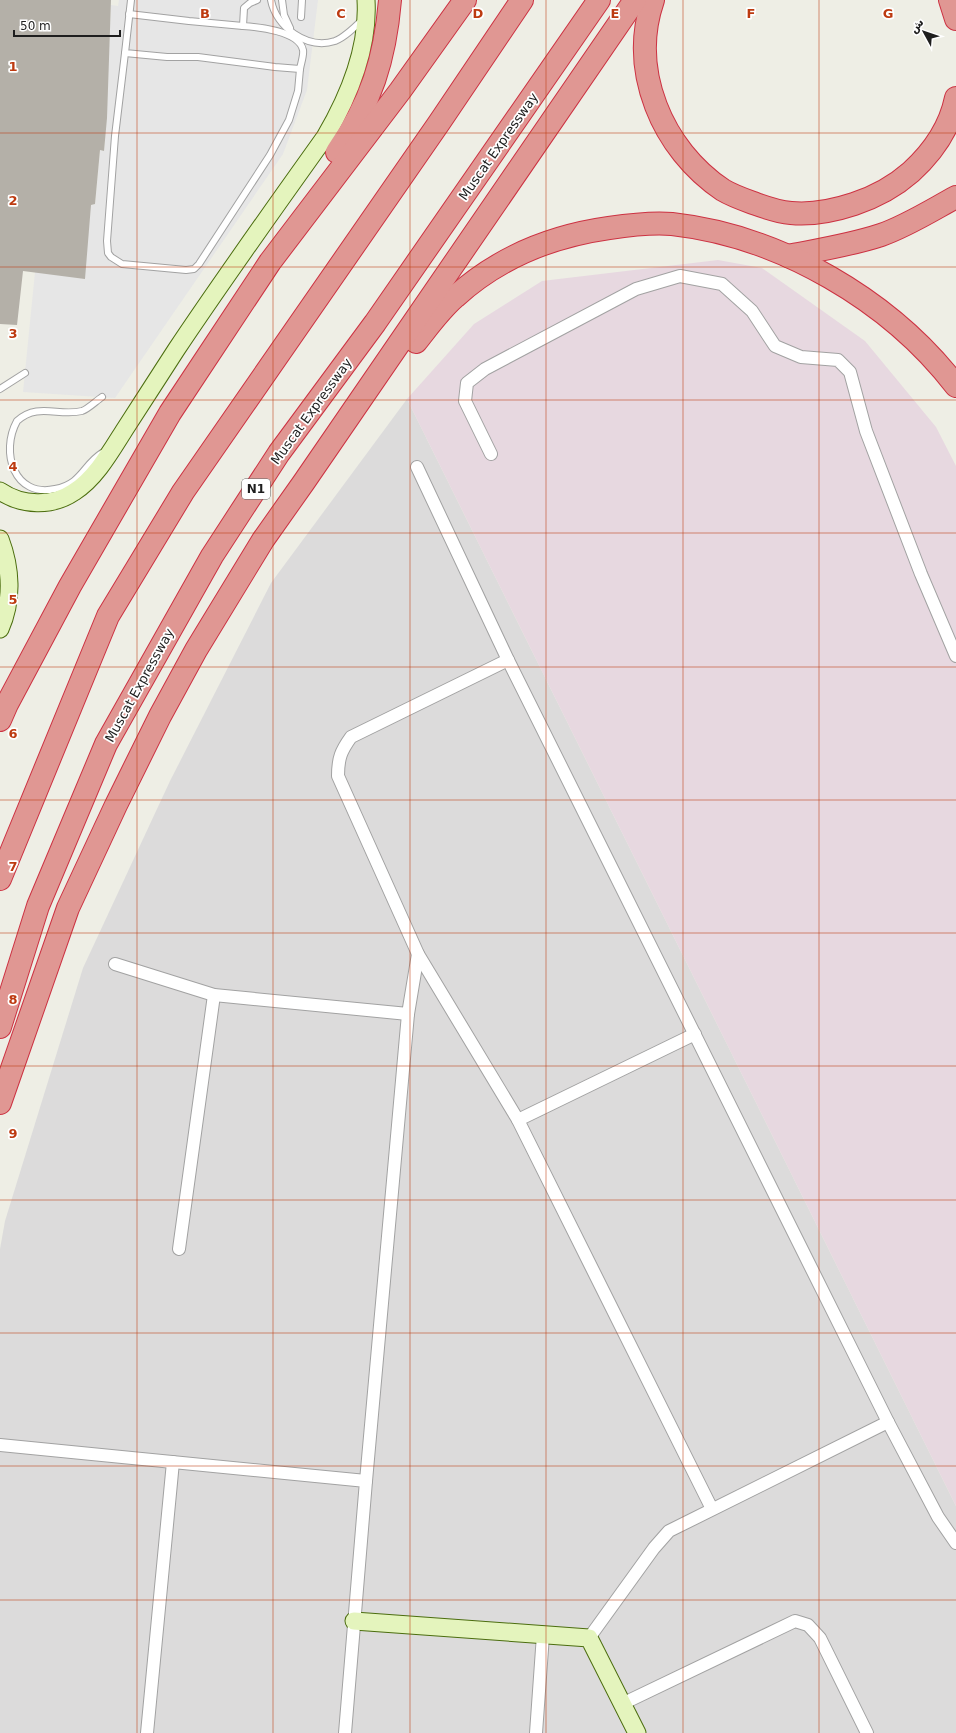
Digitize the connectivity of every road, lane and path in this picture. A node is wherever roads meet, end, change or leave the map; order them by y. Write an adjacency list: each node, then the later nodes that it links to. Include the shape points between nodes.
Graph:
1 (131, 0): 15 (lane)
2 (257, 0): 18 (lane, via 244,8)
3 (271, 0): 19 (lane, via 275,15)
4 (282, 0): 19 (lane, via 284,15)
5 (302, 0): 16 (lane)
6 (390, 0): 26 (highway, via 387,30 372,90 342,145 286,226)
7 (466, 0): 20 (highway)
8 (479, 0): 20 (highway)
9 (522, 0): 42 (highway, via 183,492 108,616)
10 (599, 0): 47 (highway, Muscat Expressway / N1, via 375,323 280,453 212,556 106,744 38,906)
11 (635, 0): 34 (highway)
12 (653, 0): 23 (highway, via 649,12 644,62 649,88 669,133 686,158 723,190 765,208 790,214 829,212 871,199 900,182 919,165 947,126)
13 (950, 0): 17 (highway)
14 (367, 8): 19 (lane, via 344,36 335,41 314,43); 31 (street, via 365,34 358,63 336,118 177,349)
15 (129, 14): 18 (lane); 21 (lane)
16 (301, 17)
17 (956, 19)
18 (243, 26): 22 (lane, via 268,28 292,37 303,50)
19 (292, 32)
20 (437, 39): 26 (highway)
21 (125, 53): 22 (lane, via 167,58 198,57); 22 (lane, via 115,136 108,253 122,264 186,270 194,269 199,264 270,155 289,120 298,91)
22 (300, 69)
23 (956, 98)
24 (956, 197): 25 (highway, via 883,234 851,244)
25 (788, 256): 28 (highway, via 859,295 889,317 930,356); 34 (highway, via 739,238 671,224 642,224 580,232 534,247 497,266 454,297 426,328)
26 (270, 262): 41 (highway, via 170,413 70,586)
27 (25, 373): 29 (lane)
28 (956, 386)
29 (0, 389)
30 (102, 397): 31 (lane, via 83,411 43,410 26,415 15,423 8,434 4,446 4,460 12,476 19,482 27,487 45,490 72,483 98,456)
31 (111, 450): 35 (street, via 84,485 62,499 25,502)
32 (491, 454): 38 (street, via 465,401 467,383 485,370 636,289 680,276 722,284 752,311 775,346 801,357 838,360 850,372 866,431 921,574)
33 (417, 468): 40 (street)
34 (304, 482): 49 (highway, via 263,540 200,643 116,805 68,908)
35 (0, 492)
36 (0, 539): 37 (street, via 6,557 9,580 8,603)
37 (0, 629)
38 (951, 636): 39 (street)
39 (956, 656)
40 (508, 660): 43 (street, via 351,737 338,759 338,776); 48 (street)
41 (2, 712)
42 (0, 879)
43 (418, 954): 46 (street); 50 (street)
44 (115, 964): 45 (street)
45 (214, 995): 46 (street); 51 (street)
46 (408, 1014): 55 (street)
47 (0, 1027)
48 (695, 1034): 50 (street); 52 (street)
49 (0, 1103)
50 (518, 1120): 56 (street)
51 (179, 1249)
52 (888, 1422): 56 (street); 57 (street, via 938,1517)
53 (0, 1445): 54 (street)
54 (173, 1462): 55 (street); 62 (street)
55 (366, 1481): 58 (street)
56 (712, 1509): 60 (street, via 669,1531)
57 (956, 1544)
58 (354, 1621): 59 (street); 63 (street)
59 (543, 1635): 60 (street); 64 (street)
60 (589, 1638): 61 (street)
61 (622, 1704): 65 (street); 66 (street, via 795,1620 808,1626 820,1638)
62 (147, 1733)
63 (345, 1733)
64 (536, 1733)
65 (637, 1733)
66 (867, 1733)

